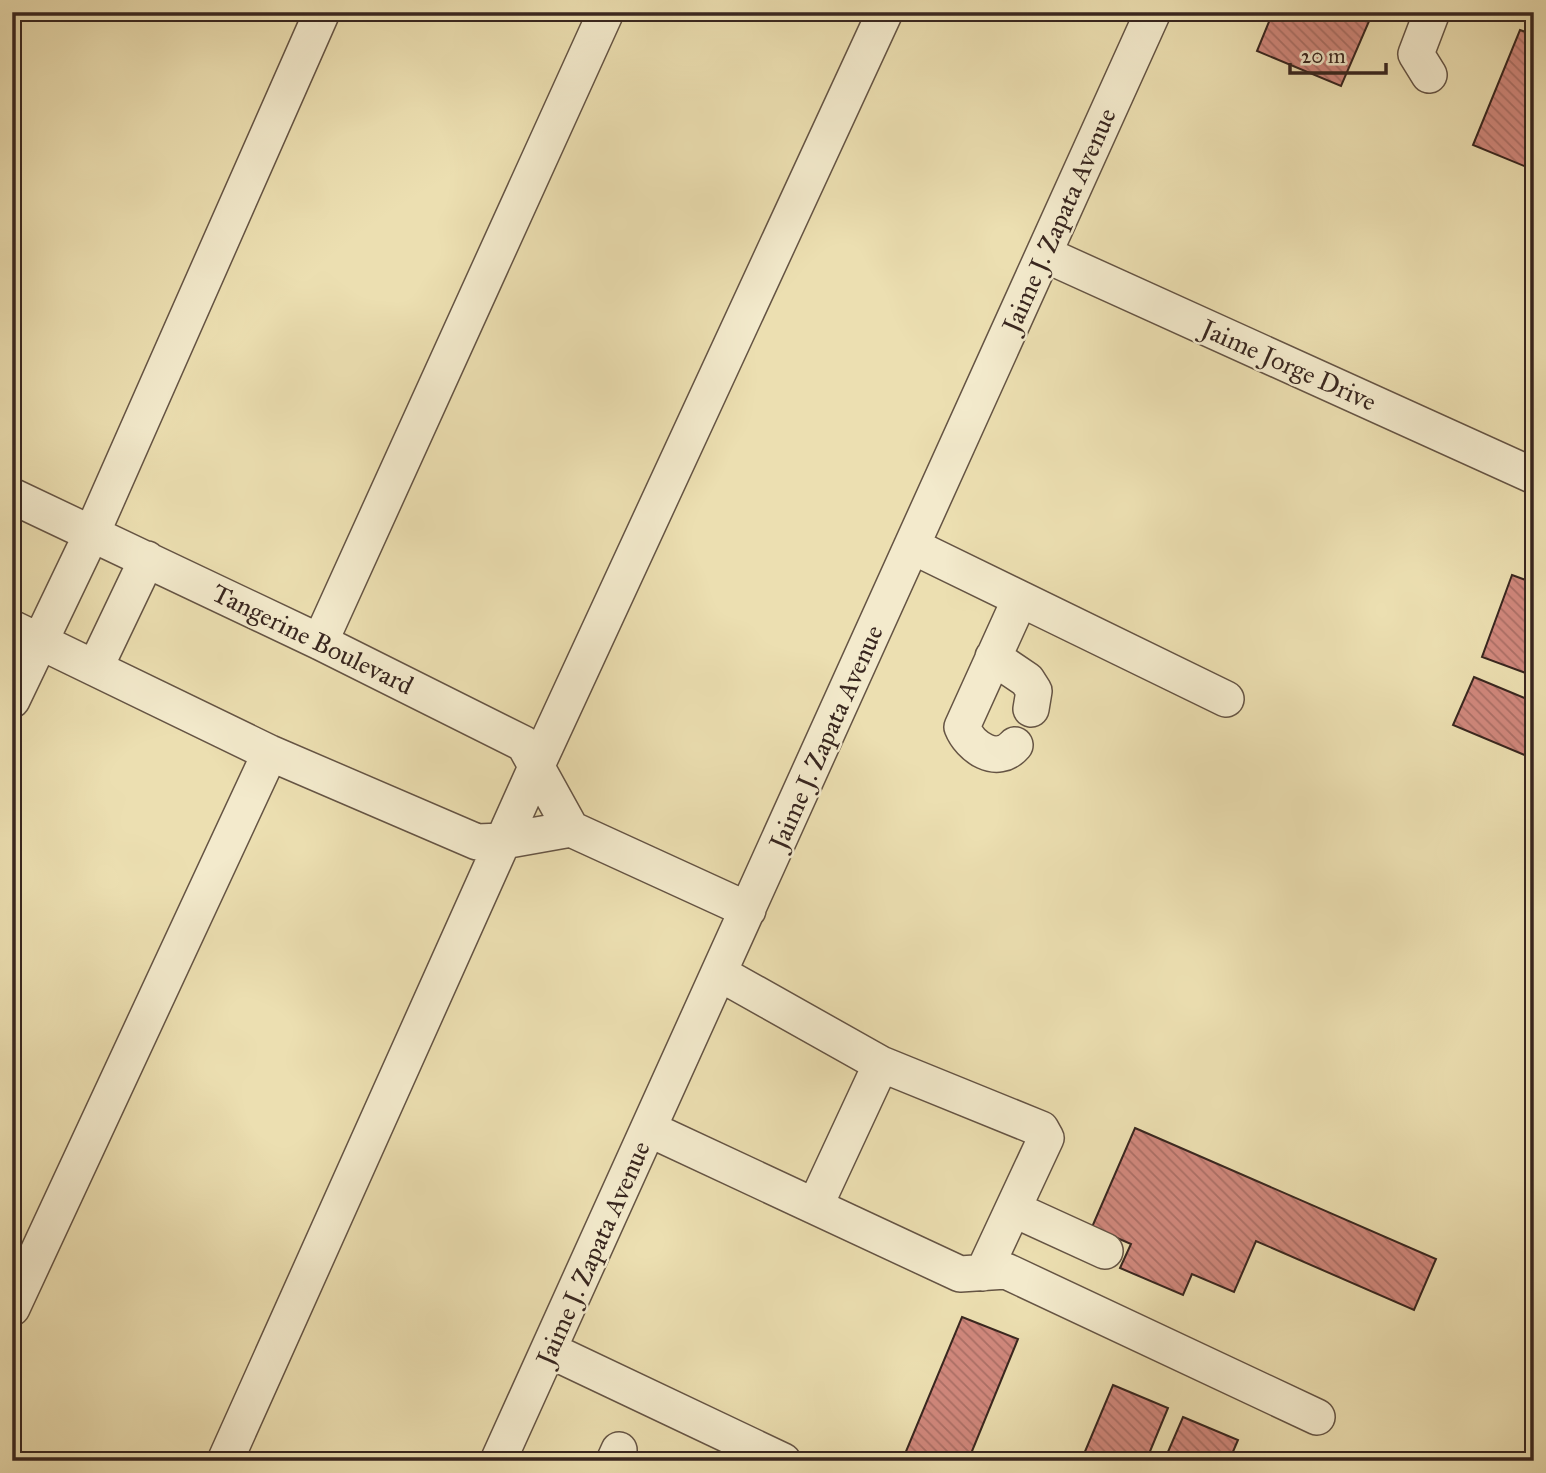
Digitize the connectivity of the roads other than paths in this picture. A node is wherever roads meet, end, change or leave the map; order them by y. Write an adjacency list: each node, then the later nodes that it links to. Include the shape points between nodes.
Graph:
1 (322, 12): 10 (street)
2 (606, 12): 15 (street)
3 (885, 12): 23 (street)
4 (1153, 12): 7 (street, Jaime J. Zapata Avenue)
5 (1432, 12): 6 (street, via 1416,54)
6 (1429, 75)
7 (1044, 254): 8 (street, Jaime Jorge Drive); 11 (street, Jaime J. Zapata Avenue)
8 (1534, 476)
9 (12, 496): 10 (street, Tangerine Boulevard)
10 (92, 533): 12 (street, Tangerine Boulevard); 14 (street)
11 (912, 547): 13 (street); 26 (street, Jaime J. Zapata Avenue)
12 (147, 559): 15 (street, Tangerine Boulevard); 17 (street)
13 (1020, 599): 16 (street); 18 (street)
14 (26, 634): 17 (street); 19 (street)
15 (320, 642): 23 (street, Tangerine Boulevard, via 524,744)
16 (993, 657): 20 (street, via 1027,680 1034,691); 21 (street, via 962,727 979,750 994,754 1010,751)
17 (95, 668): 22 (street)
18 (1226, 699)
19 (12, 700)
20 (1031, 709)
21 (1014, 745)
22 (270, 753): 25 (street, via 477,842); 34 (street)
23 (537, 765): 24 (street, Tangerine Boulevard); 25 (street)
24 (571, 829): 25 (street); 26 (street)
25 (503, 841): 37 (street)
26 (748, 910): 27 (street, Jaime J. Zapata Avenue)
27 (719, 973): 28 (street); 29 (street, Jaime J. Zapata Avenue)
28 (881, 1064): 30 (street); 31 (street, via 1041,1129 1046,1138)
29 (649, 1129): 30 (street); 35 (street, Jaime J. Zapata Avenue)
30 (815, 1206): 33 (street, via 960,1274)
31 (1013, 1209): 32 (street); 33 (street)
32 (1105, 1251)
33 (983, 1273): 36 (street, via 1006,1271)
34 (12, 1308)
35 (549, 1350): 38 (street, Jaime J. Zapata Avenue); 39 (street)
36 (1317, 1417)
37 (225, 1461)
38 (498, 1461)
39 (783, 1461)

